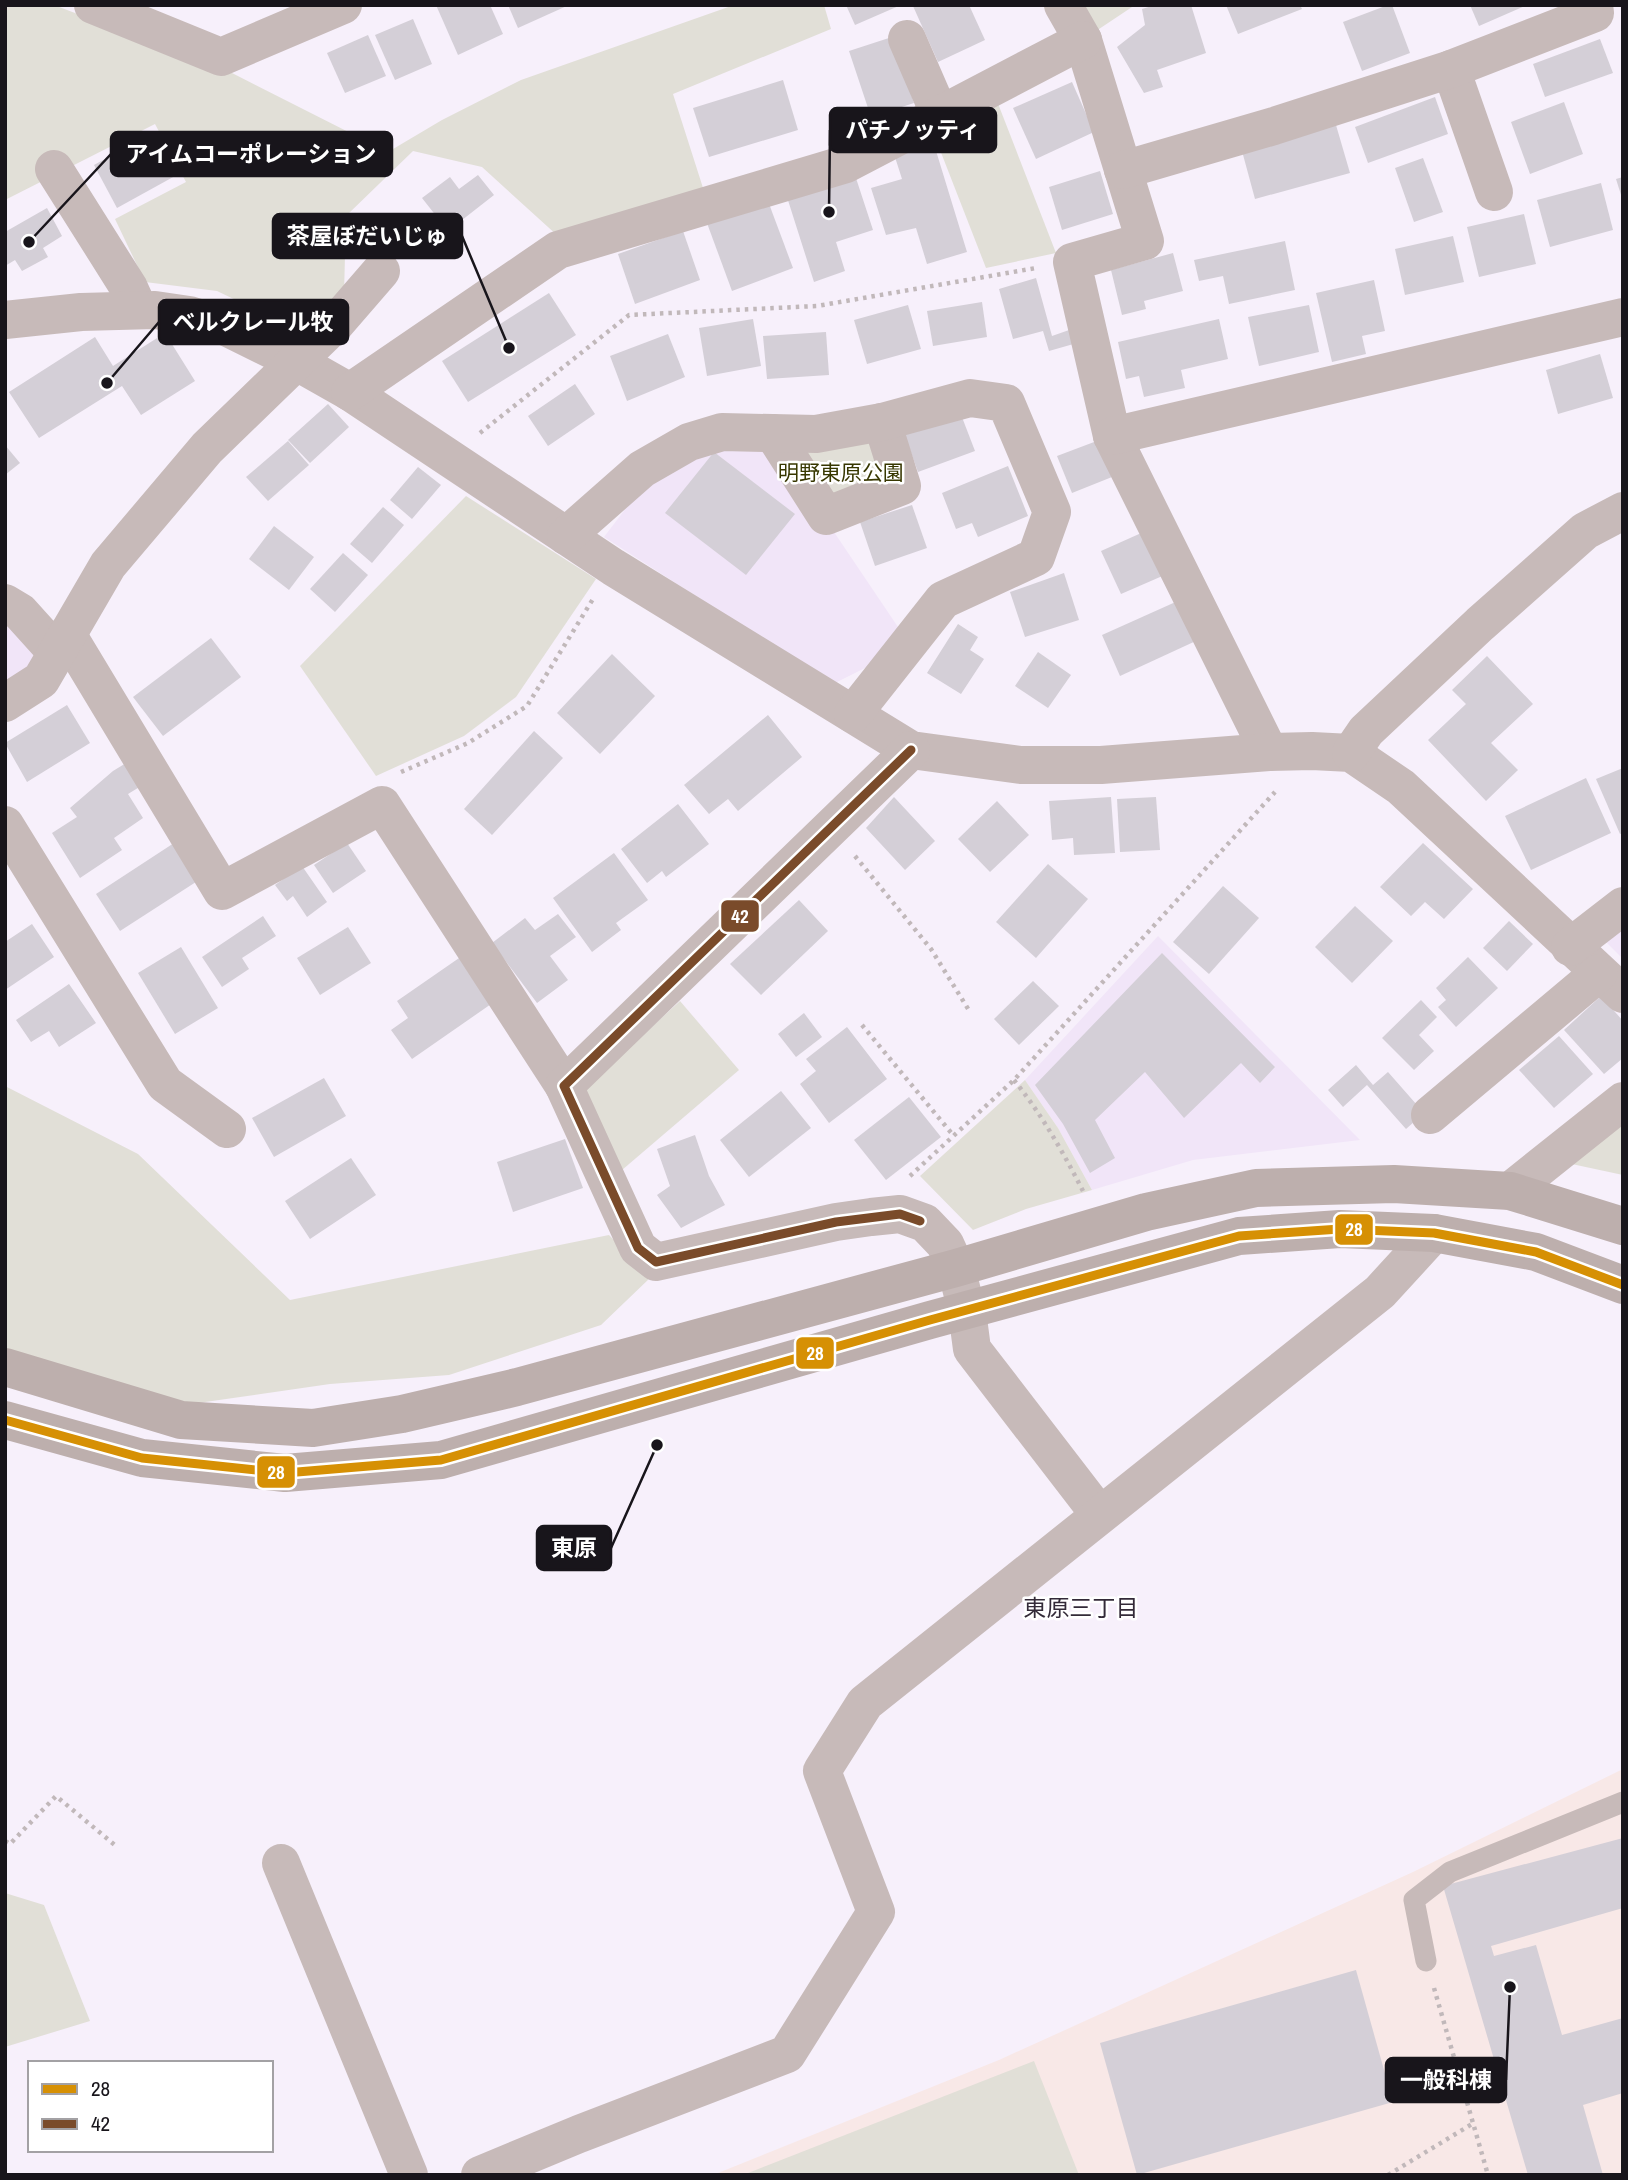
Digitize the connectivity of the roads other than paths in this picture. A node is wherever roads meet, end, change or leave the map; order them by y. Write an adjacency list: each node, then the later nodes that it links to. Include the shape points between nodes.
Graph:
1 (93, 5): 2 (street, via 221,57)
2 (343, 5)
3 (1063, 5): 6 (street)
4 (1594, 5): 7 (street, via 1595,12)
5 (907, 39): 8 (street)
6 (1083, 40): 8 (street); 10 (street)
7 (1451, 68): 10 (street); 11 (street)
8 (940, 115): 17 (street, via 846,164 558,250)
9 (54, 169): 13 (street)
10 (1123, 170): 20 (street, via 1145,241 1072,262)
11 (1494, 192)
12 (381, 271): 16 (street)
13 (139, 310): 15 (street); 16 (street, via 189,315)
14 (1623, 317): 20 (street)
15 (5, 320)
16 (297, 362): 17 (street); 24 (street, via 207,448 108,565)
17 (350, 392): 22 (street)
18 (882, 422): 19 (street, via 816,434); 19 (street, via 902,485 826,516); 26 (street, via 970,398 1006,404 1052,512 1036,557 943,600)
19 (773, 433): 22 (street, via 722,432 689,442 642,469)
20 (1112, 436): 28 (street)
21 (1623, 511): 29 (street, via 1585,531 1491,614 1366,730)
22 (566, 536): 26 (street)
23 (5, 603): 24 (street)
24 (62, 644): 25 (street, via 41,680); 34 (street, via 222,891 382,806)
25 (5, 702)
26 (853, 714): 27 (street)
27 (911, 750): 28 (street, via 1021,765 1101,765); 34 (street)
28 (1269, 752): 29 (street)
29 (1351, 753): 32 (street, via 1401,787)
30 (5, 825): 37 (street, via 165,1084)
31 (1623, 906): 32 (street)
32 (1570, 947): 33 (street)
33 (1611, 984): 36 (street)
34 (564, 1086): 41 (street, via 638,1248 656,1262 836,1222 900,1214 925,1223 945,1244)
35 (1623, 1101): 38 (street)
36 (1430, 1115)
37 (227, 1129)
38 (1510, 1191): 39 (street); 41 (street, via 1394,1184 1256,1188 1146,1212)
39 (1623, 1226)
40 (1434, 1233): 42 (street, via 1536,1252); 43 (street, via 1340,1229 1239,1236); 46 (street, via 1380,1292)
41 (956, 1268): 43 (street); 44 (street, via 517,1388 313,1428 181,1420)
42 (1623, 1285)
43 (967, 1311): 45 (street, via 441,1460 285,1473 142,1458); 46 (street, via 971,1349)
44 (5, 1367)
45 (5, 1420)
46 (1099, 1514): 51 (street, via 864,1703 822,1771 876,1912 787,2054)
47 (1623, 1802): 49 (lane, via 1450,1872 1414,1900)
48 (281, 1863): 50 (street)
49 (1426, 1961)
50 (409, 2175)
51 (480, 2175)

